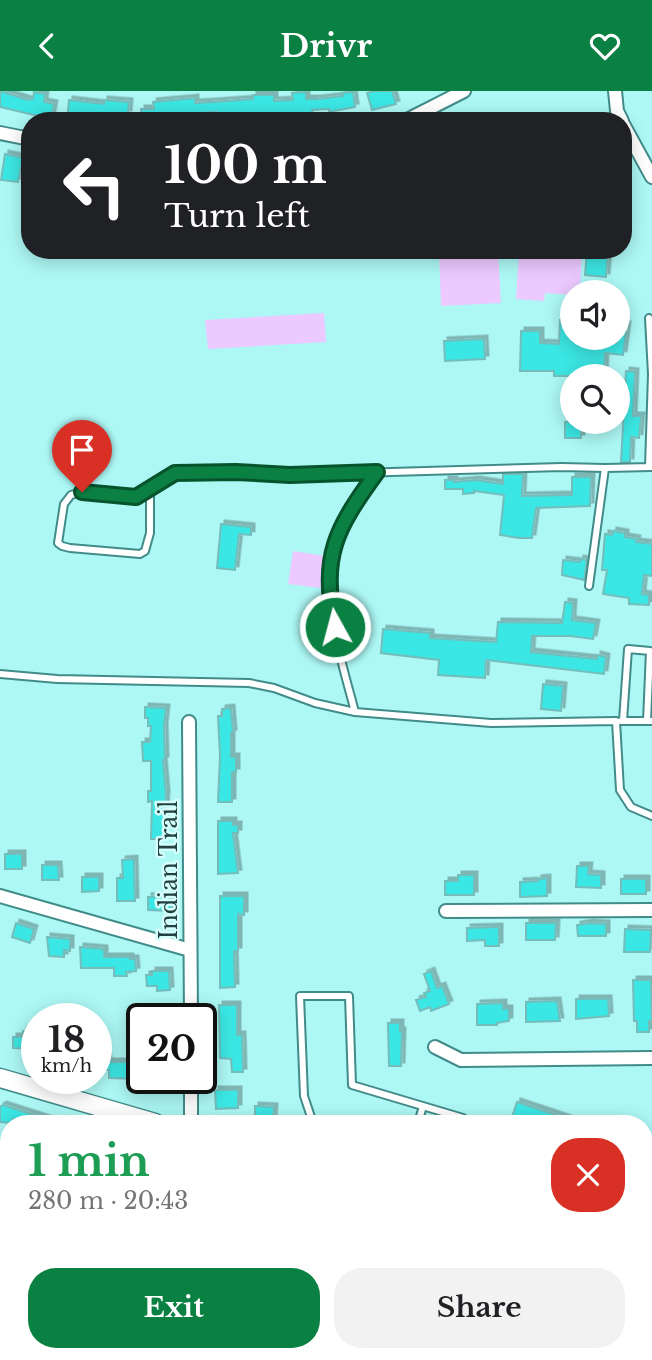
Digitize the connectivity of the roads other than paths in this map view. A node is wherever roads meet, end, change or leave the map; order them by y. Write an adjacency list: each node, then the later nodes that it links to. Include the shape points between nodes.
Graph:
1 (463, 91): 3 (street)
2 (615, 91): 4 (street)
3 (422, 112)
4 (617, 112)
5 (0, 133): 6 (street)
6 (21, 137)
7 (632, 140): 8 (street)
8 (652, 177)
9 (649, 318): 10 (lane)
10 (651, 467): 11 (lane)
11 (604, 468): 12 (lane); 14 (lane)
12 (377, 472): 13 (lane, via 175,473); 16 (lane, via 337,532 329,569 331,610)
13 (150, 489): 13 (lane, via 136,497 71,495 64,504 58,543 140,554 150,533)
14 (589, 586)
15 (0, 674): 16 (lane, via 248,683)
16 (355, 712): 17 (lane, via 491,723)
17 (619, 721): 18 (lane); 18 (lane, via 628,649 650,651); 20 (lane, via 620,790 631,807)
18 (649, 721)
19 (189, 722): 24 (street, Indian Trail)
20 (652, 816)
21 (0, 896): 24 (street)
22 (652, 910): 23 (street)
23 (446, 911)
24 (190, 950): 25 (street, Indian Trail)
25 (191, 1003)
26 (435, 1047): 27 (street, via 461,1060)
27 (652, 1058)
28 (0, 1078): 31 (main road)
29 (191, 1094): 32 (street)
30 (423, 1106): 33 (lane, via 352,1085 349,996 300,996 304,1096); 34 (lane); 35 (lane)
31 (115, 1115)
32 (191, 1115)
33 (310, 1115)
34 (420, 1115)
35 (454, 1115)

